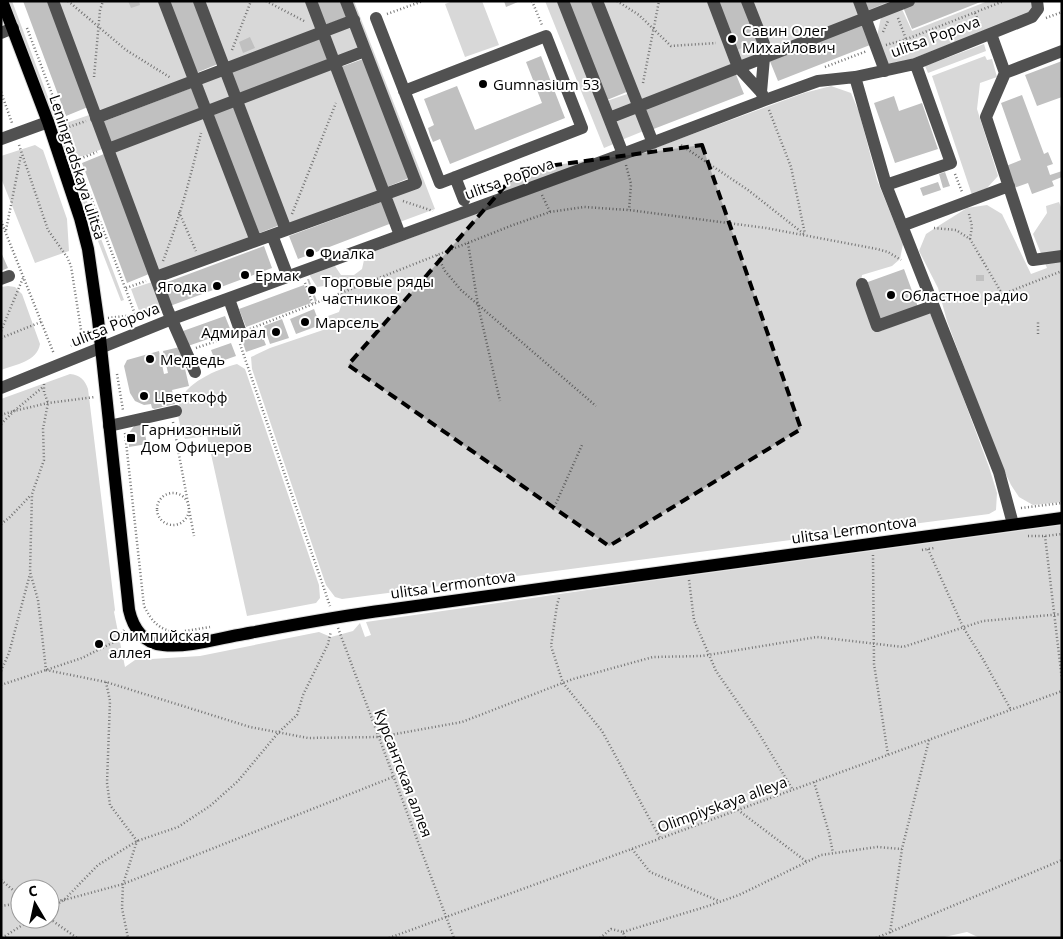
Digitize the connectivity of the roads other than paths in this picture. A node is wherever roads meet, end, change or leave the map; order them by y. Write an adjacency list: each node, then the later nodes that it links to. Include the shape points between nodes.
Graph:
1 (2, 1): 18 (main road, Leningradskaya ulitsa)
2 (53, 1): 37 (street)
3 (164, 1): 31 (street)
4 (199, 1): 27 (street)
5 (311, 1): 19 (street)
6 (346, 1): 17 (street)
7 (563, 1): 38 (street)
8 (597, 1): 35 (street)
9 (713, 1): 26 (street)
10 (747, 1): 23 (street, via 764,44)
11 (859, 1): 16 (street)
12 (909, 1): 14 (street)
13 (1037, 1): 20 (street, ulitsa Popova, via 1038,9 1032,17)
14 (893, 4): 16 (street)
15 (376, 18): 32 (street)
16 (865, 18): 23 (street); 28 (street)
17 (354, 20): 19 (street); 21 (street)
18 (7, 31): 39 (main road, Leningradskaya ulitsa)
19 (322, 31): 24 (street); 27 (street)
20 (991, 34): 25 (street, ulitsa Popova); 29 (street)
21 (365, 51): 24 (street); 47 (street, via 416,183)
22 (1062, 52): 29 (street)
23 (764, 58): 26 (street); 33 (street)
24 (334, 62): 34 (street); 47 (street)
25 (916, 66): 28 (street, ulitsa Popova); 45 (street, via 952,163)
26 (738, 67): 33 (street); 35 (street)
27 (224, 69): 31 (street); 34 (street)
28 (885, 71): 30 (street, ulitsa Popova)
29 (1005, 73): 46 (street, via 986,117)
30 (855, 77): 33 (street, ulitsa Popova, via 818,82); 45 (street)
31 (194, 80): 36 (street); 37 (street)
32 (404, 91): 44 (street, via 440,183); 44 (street, via 546,36 582,128)
33 (763, 96): 41 (street, ulitsa Popova)
34 (236, 100): 36 (street); 50 (street)
35 (638, 106): 38 (street); 41 (street)
36 (206, 111): 42 (street); 53 (street)
37 (96, 118): 42 (street)
38 (609, 118): 43 (street)
39 (48, 122): 40 (street); 62 (main road, Leningradskaya ulitsa, via 88,249)
40 (1, 139)
41 (653, 143): 43 (street, ulitsa Popova)
42 (108, 148): 55 (street)
43 (623, 154): 52 (street, ulitsa Popova)
44 (455, 177): 48 (street)
45 (886, 185): 49 (street)
46 (1009, 186): 49 (street); 54 (street, via 1033,260)
47 (385, 195): 50 (street); 52 (street)
48 (464, 200)
49 (902, 226): 59 (street)
50 (286, 230): 51 (street)
51 (272, 235): 53 (street); 56 (street)
52 (400, 235): 56 (street, ulitsa Popova)
53 (256, 241): 55 (street)
54 (1062, 256)
55 (156, 277): 60 (street)
56 (288, 277): 58 (street, ulitsa Popova)
57 (862, 284): 59 (street, via 877,326)
58 (229, 299): 60 (street, ulitsa Popova); 61 (street)
59 (933, 306): 68 (street, via 999,472)
60 (172, 319): 62 (street, ulitsa Popova); 63 (street)
61 (241, 333)
62 (101, 348): 64 (street, ulitsa Popova); 66 (main road)
63 (195, 372)
64 (1, 388)
65 (174, 412): 66 (street)
66 (109, 426): 68 (main road, ulitsa Lermontova, via 131,620 144,638 168,646 334,617)
67 (1062, 518): 68 (main road, ulitsa Lermontova)
68 (1013, 524)

